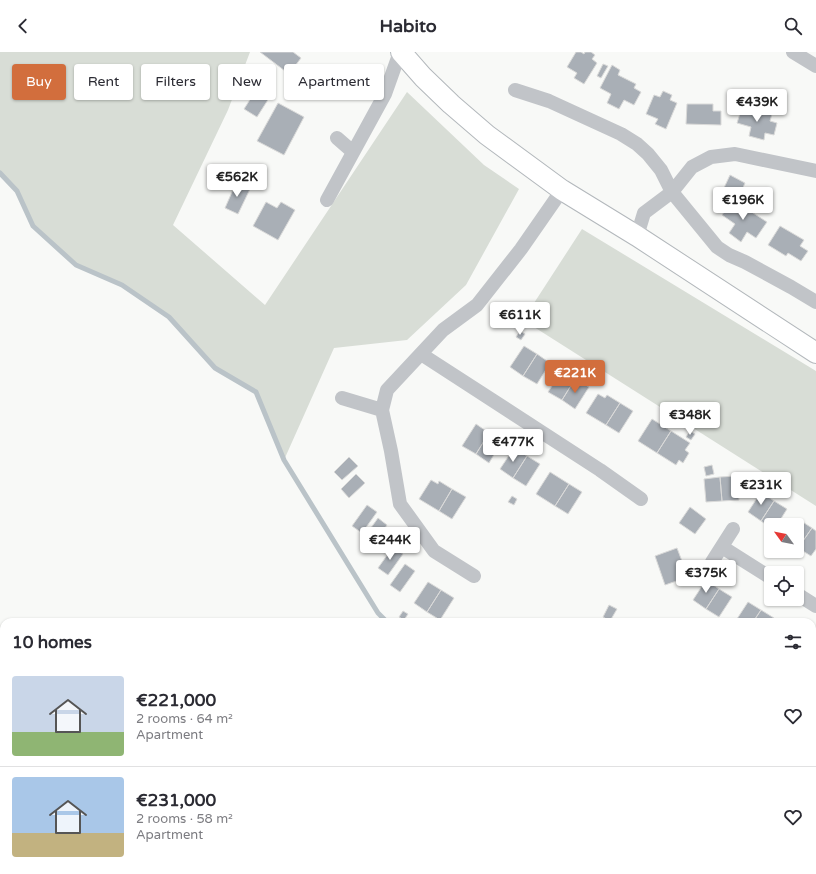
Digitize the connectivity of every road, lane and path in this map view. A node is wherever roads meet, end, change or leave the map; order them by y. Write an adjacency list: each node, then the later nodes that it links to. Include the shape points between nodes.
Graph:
1 (400, 52): 6 (street, via 385,94); 8 (street, via 451,104 487,135)
2 (793, 52): 3 (street)
3 (816, 66)
4 (516, 90): 9 (street, via 549,101 637,144 661,170)
5 (337, 138): 6 (street)
6 (353, 152): 10 (street)
7 (816, 172): 9 (street, via 735,154 711,157 692,168)
8 (562, 190): 11 (street); 14 (street, via 521,249 477,305 443,330)
9 (672, 192): 11 (street, via 644,213); 12 (street, via 717,247)
10 (327, 200)
11 (637, 236): 13 (street)
12 (816, 302)
13 (816, 353)
14 (421, 354): 16 (street, via 387,390); 17 (street)
15 (342, 398): 16 (street)
16 (382, 410): 22 (street, via 400,504 434,551)
17 (641, 499)
18 (733, 529): 19 (street)
19 (722, 547): 20 (street); 21 (street)
20 (712, 562)
21 (764, 574)
22 (474, 576)
23 (804, 598): 24 (street)
24 (816, 606)

